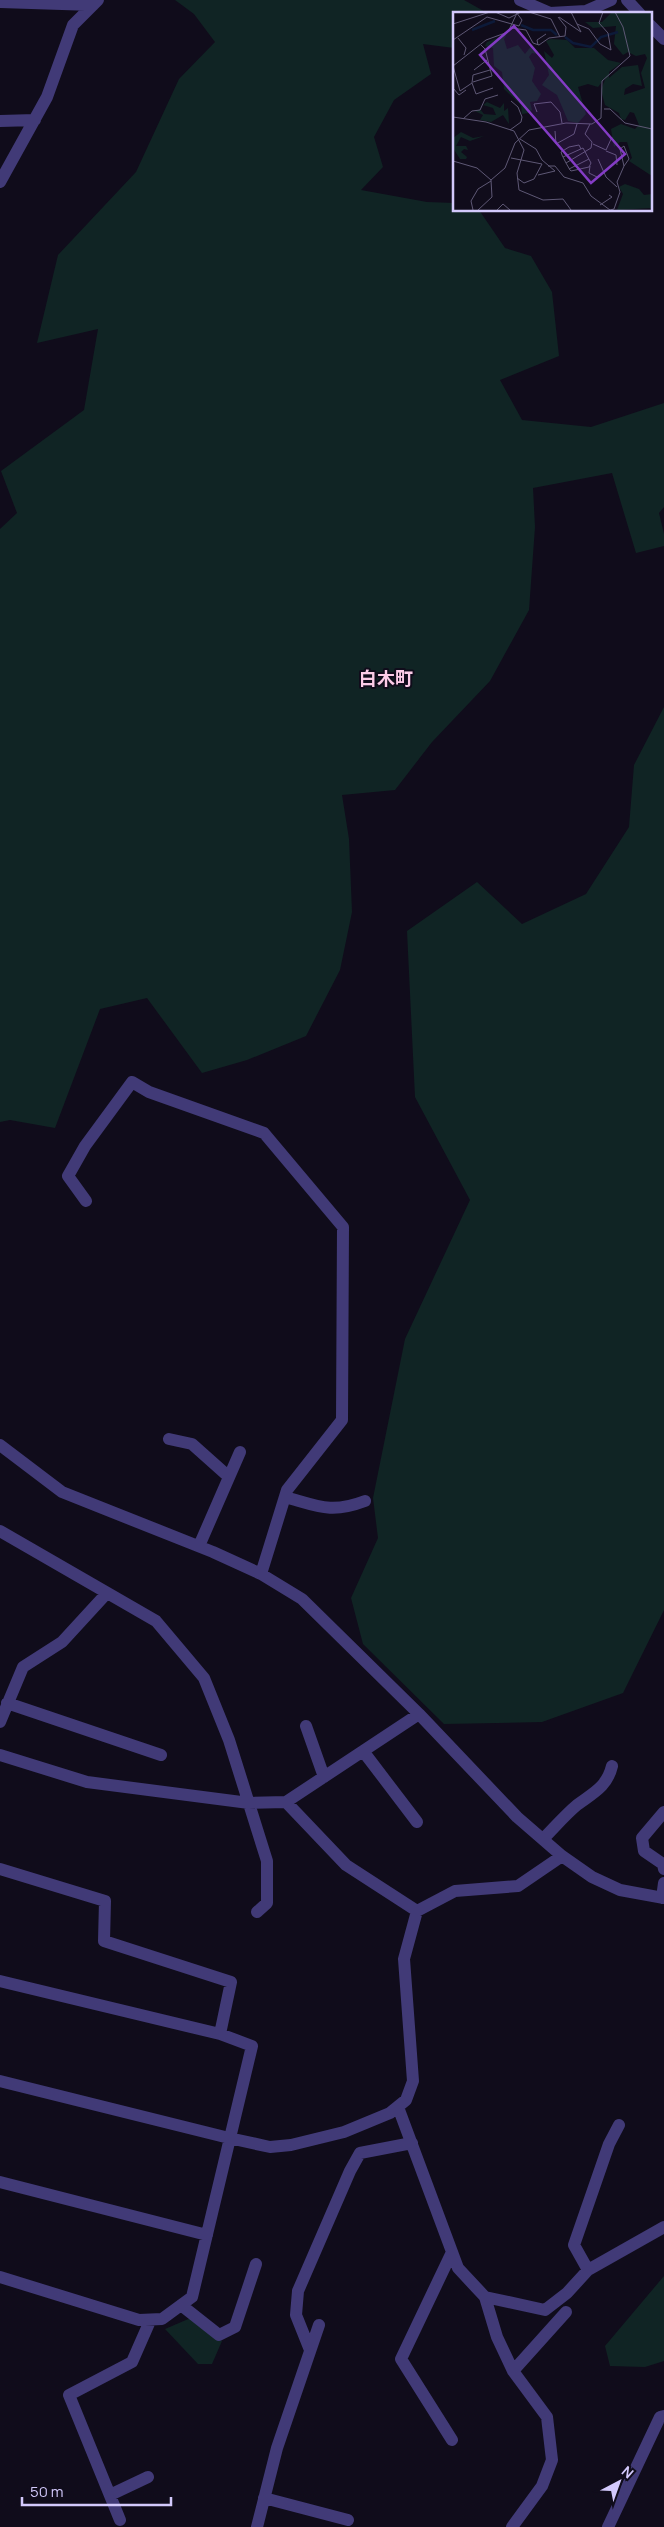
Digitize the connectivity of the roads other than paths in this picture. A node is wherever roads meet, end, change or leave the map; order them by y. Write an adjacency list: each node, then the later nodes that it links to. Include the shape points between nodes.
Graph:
1 (520, 0): 6 (street)
2 (611, 0): 7 (street, via 586,10)
3 (627, 0): 8 (street)
4 (0, 2): 5 (street)
5 (95, 3): 11 (street, via 73,25 51,88)
6 (548, 12)
7 (562, 12)
8 (638, 12)
9 (652, 27): 10 (street)
10 (664, 40)
11 (35, 120): 12 (street); 13 (street)
12 (0, 121)
13 (0, 182)
14 (86, 1201): 19 (street, via 68,1176 85,1146 132,1082 149,1092 264,1133 343,1227 342,1420 287,1490)
15 (169, 1439): 18 (street, via 192,1444)
16 (0, 1445): 22 (street, via 62,1492)
17 (240, 1452): 18 (street)
18 (229, 1477): 22 (street)
19 (285, 1497): 20 (street, via 328,1509 348,1508); 23 (street)
20 (365, 1501)
21 (0, 1531): 24 (street)
22 (199, 1546): 23 (street)
23 (262, 1574): 26 (street, via 302,1599)
24 (108, 1593): 25 (street, via 62,1642 23,1667); 35 (street, via 156,1622 204,1678 229,1740)
25 (7, 1703): 27 (street); 31 (street)
26 (419, 1714): 29 (street); 38 (street, via 517,1817)
27 (0, 1722)
28 (306, 1726): 33 (street)
29 (363, 1751): 33 (street); 37 (street)
30 (0, 1755): 35 (street, via 87,1782)
31 (161, 1755)
32 (612, 1766): 38 (street, via 609,1778 596,1793 576,1806)
33 (324, 1777): 34 (street)
34 (286, 1802): 35 (street); 44 (street, via 346,1865)
35 (249, 1803): 45 (street, via 267,1861 267,1904)
36 (664, 1812): 40 (street, via 642,1838 644,1851 663,1864)
37 (416, 1822)
38 (543, 1839): 39 (street)
39 (562, 1856): 43 (street, via 592,1877 620,1890); 44 (street, via 518,1886 455,1891)
40 (664, 1869)
41 (0, 1870): 47 (street, via 105,1901 104,1941 232,1982)
42 (664, 1883): 43 (street)
43 (663, 1898)
44 (417, 1911): 49 (street, via 404,1959 413,2081 406,2100)
45 (257, 1912)
46 (0, 1981): 47 (street)
47 (220, 2034): 51 (street, via 252,2046)
48 (0, 2081): 51 (street)
49 (398, 2107): 51 (street, via 344,2132 291,2145 270,2147); 52 (street)
50 (620, 2125): 58 (street, via 609,2144 574,2245)
51 (229, 2138): 55 (street)
52 (412, 2144): 56 (street); 65 (street, via 360,2153 350,2171 298,2291 296,2315)
53 (0, 2182): 55 (street)
54 (664, 2227): 58 (street)
55 (207, 2235): 61 (street, via 192,2297)
56 (452, 2252): 60 (street, via 458,2268); 68 (street, via 401,2359)
57 (256, 2264): 61 (street, via 235,2327 219,2336)
58 (588, 2270): 60 (street, via 567,2293 545,2310)
59 (0, 2277): 63 (street)
60 (485, 2297): 66 (street, via 497,2337)
61 (181, 2305): 63 (street, via 162,2319)
62 (566, 2312): 66 (street)
63 (150, 2321): 70 (street, via 132,2362 69,2395)
64 (319, 2325): 65 (street)
65 (310, 2350): 71 (street)
66 (513, 2370): 75 (street, via 547,2416 552,2460 542,2486)
67 (664, 2416): 76 (street, via 660,2417)
68 (452, 2440)
69 (148, 2477): 70 (street)
70 (110, 2495): 72 (street)
71 (264, 2498): 73 (street); 74 (street)
72 (120, 2520)
73 (348, 2520)
74 (257, 2527)
75 (512, 2527)
76 (608, 2527)

